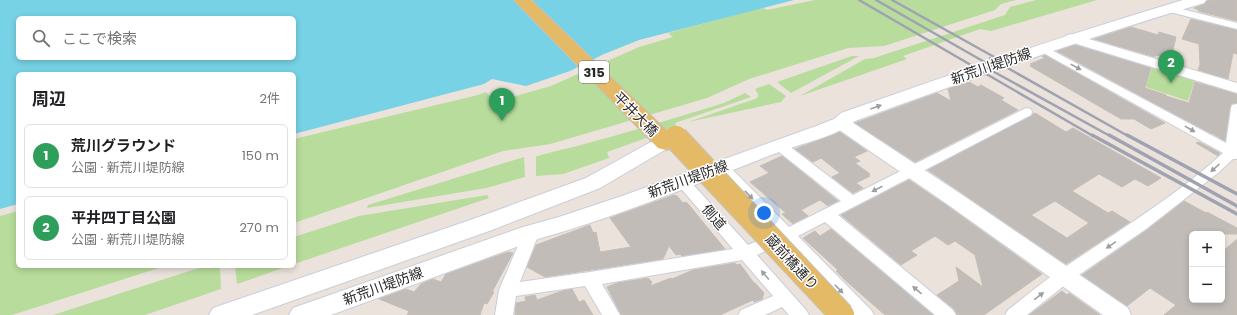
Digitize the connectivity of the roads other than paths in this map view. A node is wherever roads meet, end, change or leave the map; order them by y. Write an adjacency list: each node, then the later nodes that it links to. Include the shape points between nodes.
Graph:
1 (522, 0): 14 (main road, 平井大橋 / 315)
2 (535, 0): 14 (main road, 平井大橋 / 315)
3 (1146, 0): 7 (main road, via 1131,12 1071,30 1069,34)
4 (1199, 0): 5 (main road, 新荒川堤防線)
5 (1170, 8): 6 (street); 7 (main road, 新荒川堤防線)
6 (1237, 26)
7 (1072, 38): 8 (main road, 新荒川堤防線); 9 (street)
8 (1042, 48): 12 (main road, 新荒川堤防線, one-way to 8, via 848,117); 16 (street, one-way to 16)
9 (1237, 88)
10 (1237, 108): 13 (street)
11 (1026, 112): 18 (street)
12 (841, 123): 15 (main road, 新荒川堤防線); 18 (street)
13 (1236, 131): 16 (street)
14 (671, 141): 30 (main road, 新荒川堤防線, via 593,184); 36 (main road, 蔵前橋通り / 315); 37 (main road, 蔵前橋通り / 315, bridge)
15 (779, 145): 17 (main road, 新荒川堤防線); 20 (street)
16 (1234, 153): 25 (street, one-way to 25, via 1146,220)
17 (722, 167): 19 (main road, 新荒川堤防線); 23 (street, one-way to 23)
18 (912, 171): 20 (street, one-way to 20); 25 (street)
19 (683, 182): 22 (main road, 新荒川堤防線); 24 (street, 側道)
20 (852, 202): 21 (street)
21 (827, 215): 23 (street); 39 (street, one-way to 21)
22 (531, 233): 27 (street); 31 (main road, 新荒川堤防線)
23 (787, 235): 24 (street); 38 (street, one-way to 38)
24 (746, 253): 26 (street); 28 (street, 側道, one-way to 24)
25 (1064, 276): 29 (street, one-way to 25); 40 (street)
26 (590, 279): 27 (street); 33 (street)
27 (508, 290): 32 (street)
28 (785, 298): 34 (street); 35 (street, 側道)
29 (1016, 314)
30 (222, 315)
31 (302, 315)
32 (504, 315)
33 (611, 315)
34 (748, 315)
35 (800, 315)
36 (821, 315)
37 (842, 315)
38 (865, 315)
39 (947, 315)
40 (1120, 315)

